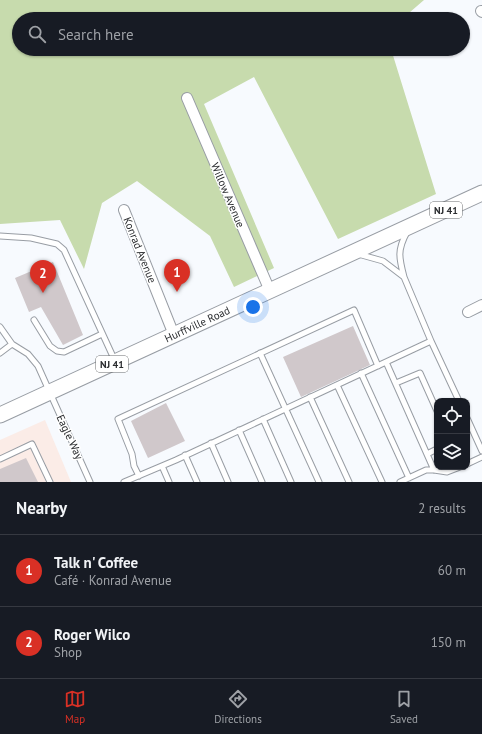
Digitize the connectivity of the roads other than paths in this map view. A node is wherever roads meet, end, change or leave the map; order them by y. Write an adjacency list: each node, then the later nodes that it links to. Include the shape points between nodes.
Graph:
1 (187, 98): 8 (street, Willow Avenue)
2 (482, 193): 4 (main road, Hurffville Road / NJ 41)
3 (124, 210): 14 (street, Konrad Avenue)
4 (410, 227): 6 (main road, Hurffville Road / NJ 41); 7 (lane, via 400,247)
5 (0, 236): 13 (lane, via 32,238 57,244 64,250)
6 (353, 253): 7 (lane, via 383,261); 8 (main road, Hurffville Road / NJ 41)
7 (404, 277): 15 (lane)
8 (270, 291): 14 (main road, Hurffville Road / NJ 41)
9 (482, 305): 10 (street)
10 (468, 312)
11 (34, 320): 13 (lane, via 50,346 57,351 64,352)
12 (0, 327): 16 (lane)
13 (102, 334): 19 (lane)
14 (174, 335): 19 (main road, Hurffville Road / NJ 41)
15 (431, 341): 20 (lane); 27 (lane)
16 (12, 344): 17 (lane); 25 (lane, Eagle Way, via 28,354 38,366)
17 (0, 353)
18 (260, 353): 21 (lane, via 354,310); 29 (lane); 45 (lane, via 118,419)
19 (116, 362): 25 (main road, Hurffville Road / NJ 41)
20 (386, 362): 21 (lane); 24 (lane)
21 (378, 366): 22 (lane)
22 (361, 373): 23 (lane); 46 (lane)
23 (337, 384): 26 (lane); 57 (lane)
24 (396, 384): 28 (lane, via 420,373); 37 (lane)
25 (49, 393): 30 (main road, Hurffville Road / NJ 41); 48 (lane, Eagle Way)
26 (310, 397): 29 (lane); 56 (lane)
27 (458, 398)
28 (434, 404)
29 (286, 409): 31 (lane); 55 (lane)
30 (0, 415)
31 (263, 419): 33 (lane); 54 (lane)
32 (470, 424): 36 (lane)
33 (239, 430): 34 (lane); 53 (lane)
34 (211, 443): 38 (lane); 52 (lane)
35 (434, 450): 37 (lane)
36 (482, 450)
37 (427, 454): 43 (lane)
38 (185, 455): 42 (lane); 51 (lane)
39 (482, 457): 41 (lane)
40 (0, 459): 47 (lane, via 32,444)
41 (470, 463)
42 (162, 466): 45 (lane); 50 (lane)
43 (434, 470): 44 (lane); 46 (lane, via 426,470)
44 (453, 470)
45 (139, 476): 49 (lane)
46 (409, 478): 58 (lane)
47 (50, 482)
48 (90, 482)
49 (124, 482)
50 (169, 482)
51 (197, 482)
52 (228, 482)
53 (262, 482)
54 (291, 482)
55 (319, 482)
56 (349, 482)
57 (382, 482)
58 (400, 482)

